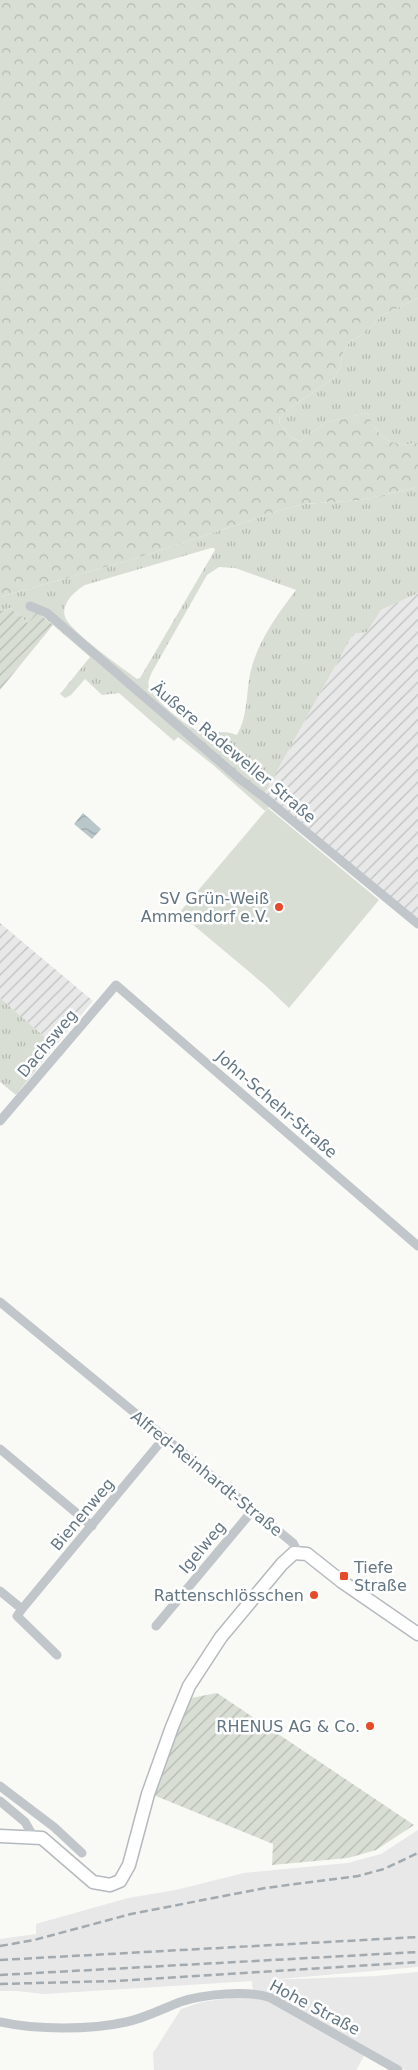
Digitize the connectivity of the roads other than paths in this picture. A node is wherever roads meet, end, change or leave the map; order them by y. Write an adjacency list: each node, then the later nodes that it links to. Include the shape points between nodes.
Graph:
1 (30, 606): 2 (street, Äußere Radeweller Straße, via 47,613 241,780)
2 (418, 924)
3 (116, 985): 4 (street, Dachsweg); 5 (street, John-Schehr-Straße)
4 (0, 1121)
5 (418, 1246)
6 (0, 1302): 7 (street, Alfred-Reinhardt-Straße)
7 (164, 1438): 9 (street, Alfred-Reinhardt-Straße); 10 (street, Bienenweg)
8 (0, 1449): 10 (street)
9 (253, 1510): 11 (street, Alfred-Reinhardt-Straße, via 293,1543); 14 (street, Igelweg)
10 (92, 1526): 13 (street, Bienenweg)
11 (298, 1552): 15 (street, Alfred-Reinhardt-Straße, via 307,1554); 20 (street, via 282,1564 221,1637 189,1686 148,1794 129,1865 120,1881 110,1885 93,1882 48,1842)
12 (0, 1591): 13 (street)
13 (22, 1609): 16 (street, via 17,1616)
14 (156, 1626)
15 (418, 1634)
16 (57, 1655)
17 (0, 1786): 21 (street)
18 (0, 1801): 20 (street, via 25,1822)
19 (0, 1836): 20 (street)
20 (33, 1836)
21 (82, 1853)
22 (0, 2022): 23 (street, Hohe Straße, via 45,2028 116,2024 142,2018 182,2001 261,1994)
23 (398, 2070)

